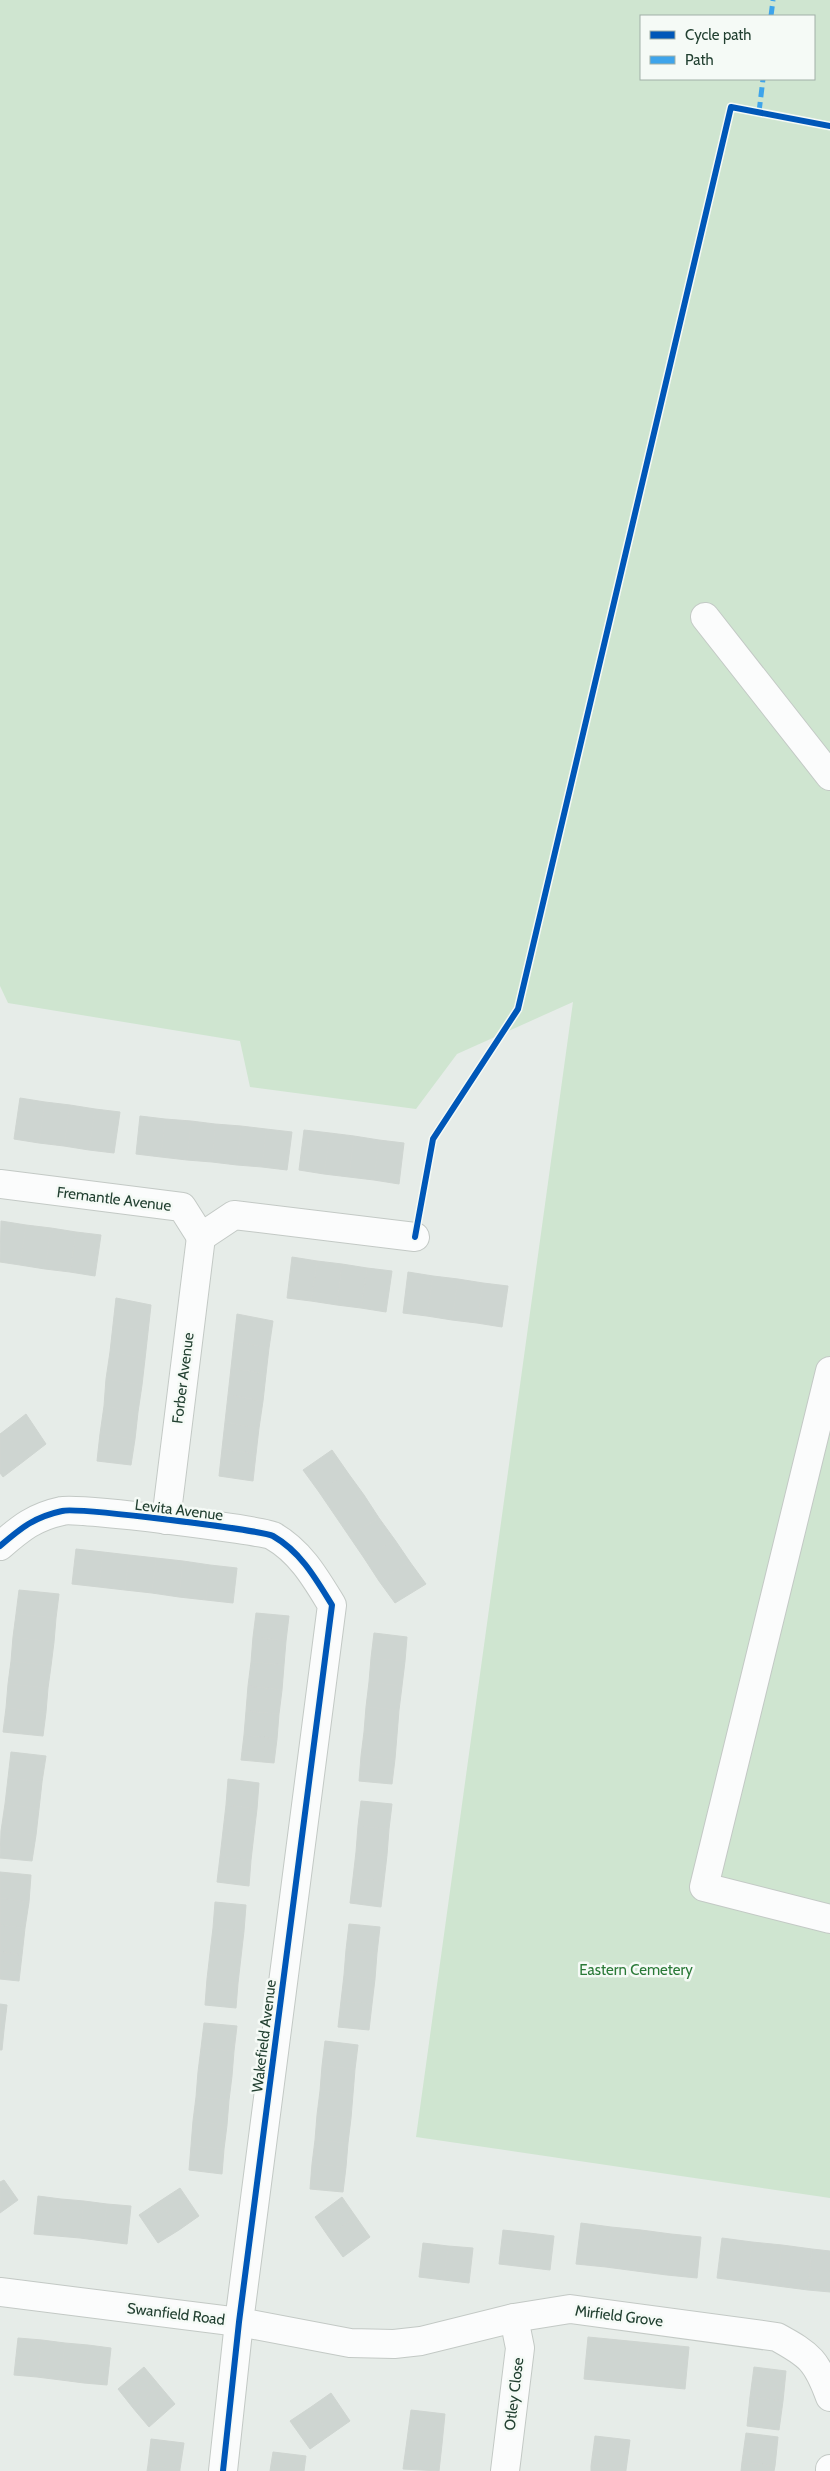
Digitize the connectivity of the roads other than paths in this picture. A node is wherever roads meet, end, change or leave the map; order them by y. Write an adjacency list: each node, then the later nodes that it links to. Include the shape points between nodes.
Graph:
1 (705, 617): 2 (street)
2 (830, 776)
3 (0, 1184): 5 (street, Fremantle Avenue, via 182,1208)
4 (415, 1236): 5 (street, via 234,1215)
5 (201, 1237): 7 (street, Forber Avenue)
6 (830, 1371): 10 (street, via 704,1886)
7 (166, 1520): 8 (street, Levita Avenue, via 64,1510 28,1522); 9 (street, Levita Avenue, via 272,1535 304,1561)
8 (0, 1546)
9 (332, 1605): 13 (street, Wakefield Avenue)
10 (830, 1919)
11 (0, 2292): 13 (street, Swanfield Road)
12 (514, 2318): 14 (street, Mirfield Grove, via 421,2341); 15 (street, Mirfield Grove, via 570,2309 777,2337 807,2354 821,2372); 17 (street, Otley Close, via 520,2348)
13 (239, 2322): 14 (street, Swanfield Road); 16 (street, Wakefield Avenue)
14 (350, 2343)
15 (830, 2397)
16 (223, 2471)
17 (505, 2471)

